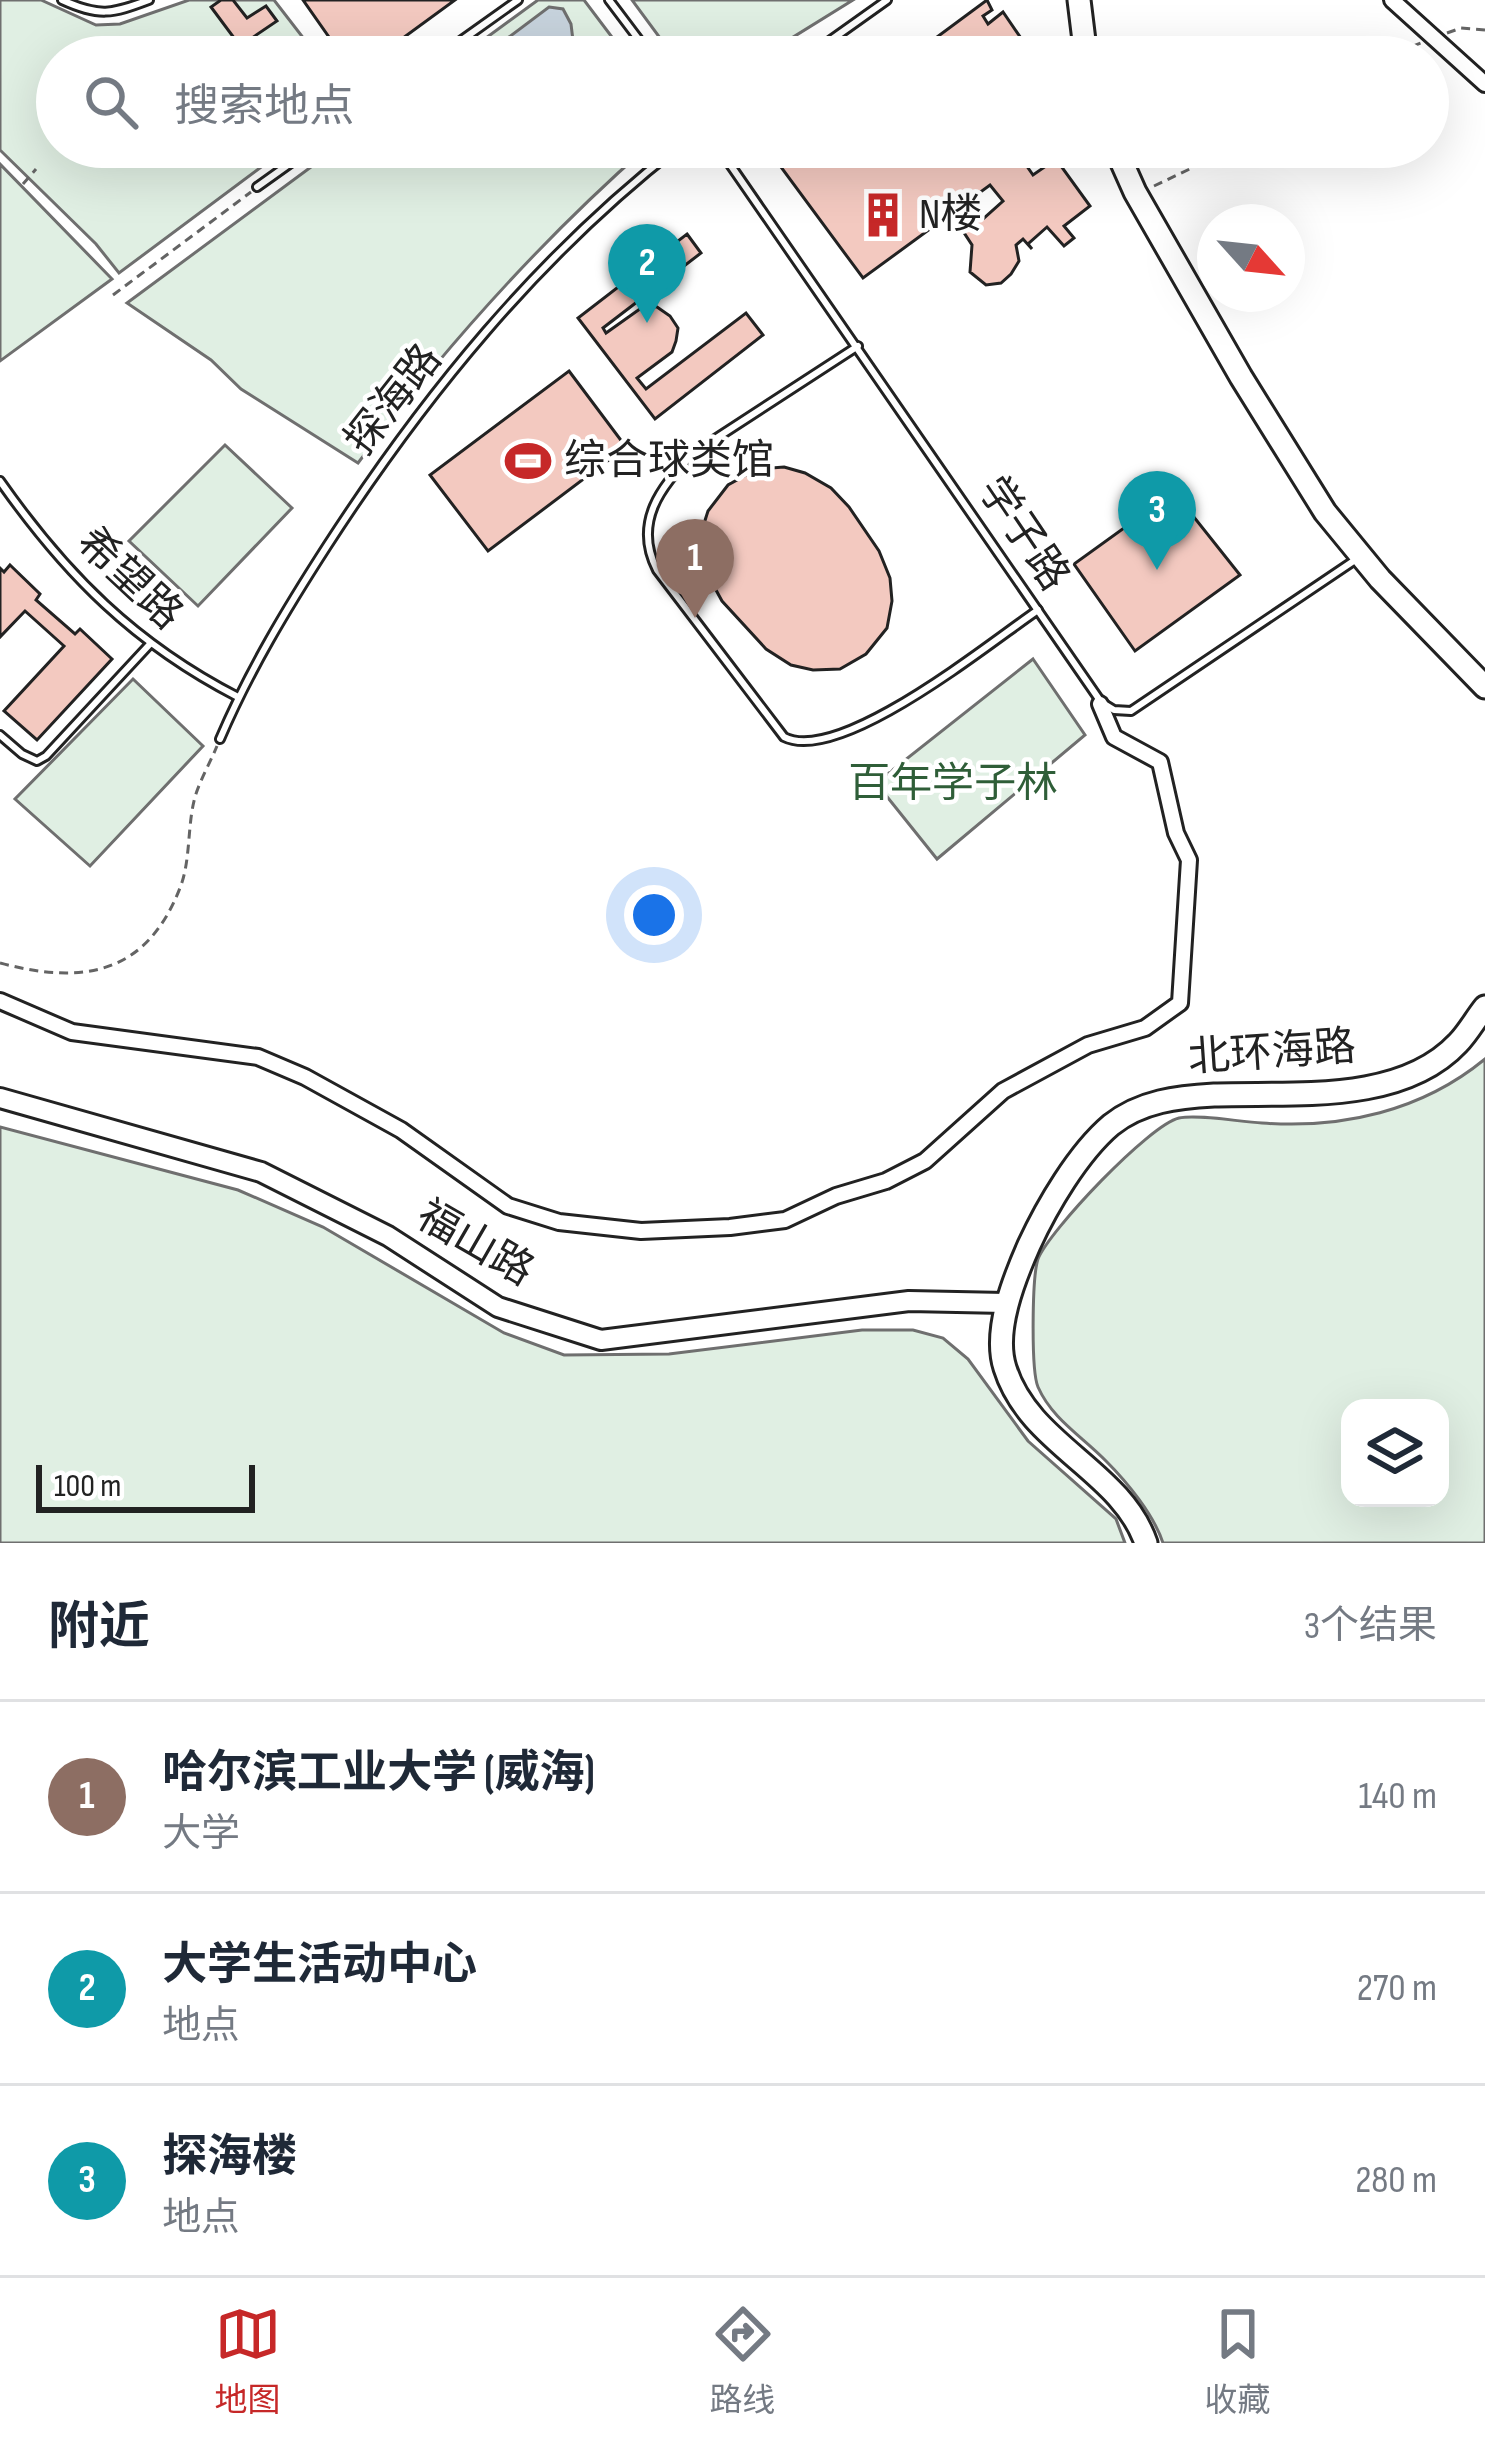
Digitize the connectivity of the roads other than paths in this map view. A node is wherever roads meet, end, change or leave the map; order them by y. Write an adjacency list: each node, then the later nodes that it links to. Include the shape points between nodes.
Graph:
1 (62, 0): 2 (lane, via 109,13)
2 (149, 0)
3 (518, 0): 8 (lane)
4 (609, 0): 9 (lane)
5 (887, 0): 10 (lane)
6 (1079, 0): 11 (main road)
7 (1392, 0): 12 (street)
8 (467, 36)
9 (636, 36)
10 (837, 36)
11 (1083, 36)
12 (1432, 36)
13 (1449, 51): 14 (street)
14 (1485, 84)
15 (284, 168): 19 (lane)
16 (651, 168): 26 (lane, 探海路, via 525,286 436,392 367,484)
17 (733, 168): 20 (lane, 学子路)
18 (1124, 168): 22 (main road, via 1241,377)
19 (257, 187)
20 (858, 346): 23 (lane, 学子路); 23 (lane, via 677,470 646,534 658,569 784,736 798,743 850,733 884,715)
21 (0, 481): 24 (lane, 希望路, via 78,580)
22 (1361, 556): 23 (lane, 学子路, via 1131,711 1101,702); 25 (main road)
23 (1039, 610)
24 (149, 644): 26 (lane, 希望路); 28 (lane, via 46,756 37,761)
25 (1485, 687)
26 (238, 698): 29 (lane, 探海路)
27 (1100, 704): 30 (street, via 1114,737 1160,762 1189,860 1180,1003 1145,1028 1088,1045 1003,1091 925,1161 785,1220 641,1231 559,1222 508,1206 401,1130 258,1057 72,1032)
28 (0, 735)
29 (220, 739)
30 (0, 1001)
31 (1485, 1006): 33 (main road, 北环海路, via 1457,1045 1421,1071 1383,1084 1176,1097 1111,1126 1050,1199)
32 (0, 1098): 33 (main road, 福山路, via 261,1172 388,1236 498,1307 601,1340 909,1300)
33 (1005, 1304): 34 (main road, 北环海路, via 1004,1366 1027,1408 1129,1505)
34 (1146, 1543)

